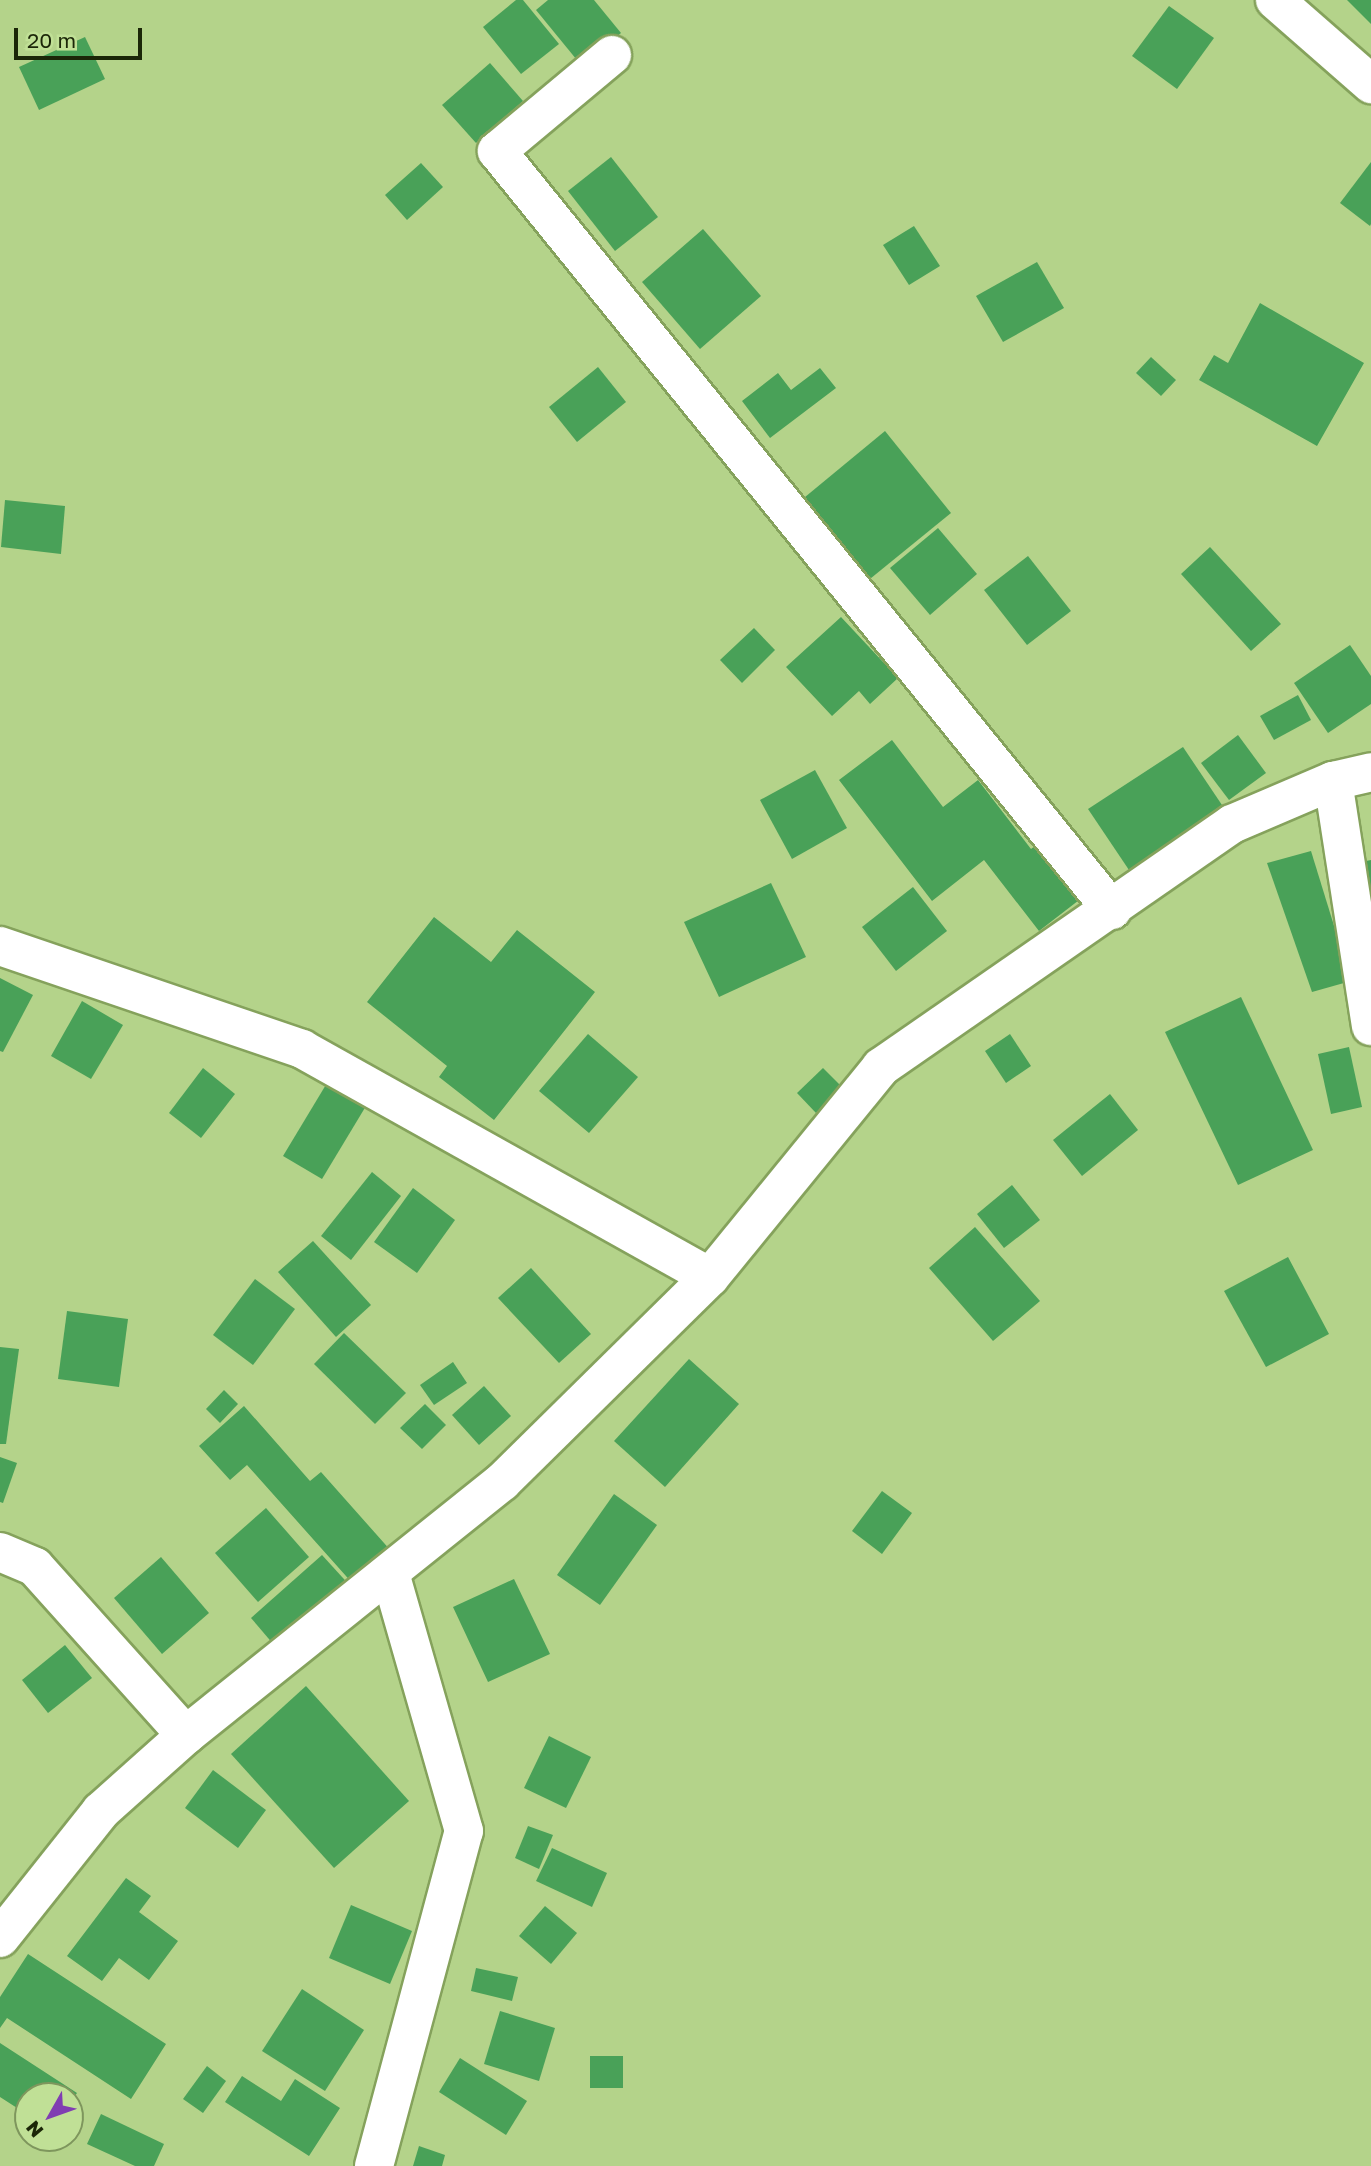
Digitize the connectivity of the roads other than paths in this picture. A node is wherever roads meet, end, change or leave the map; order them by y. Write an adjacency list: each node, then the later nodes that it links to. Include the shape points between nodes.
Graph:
1 (1275, 0): 3 (street)
2 (612, 55): 6 (street, via 497,151)
3 (1371, 84)
4 (1371, 772): 5 (street)
5 (1333, 781): 6 (street, via 1233,824); 8 (street)
6 (1112, 910): 9 (street, via 881,1068)
7 (0, 946): 9 (street, via 302,1049)
8 (1371, 1026)
9 (710, 1277): 11 (street, via 502,1482)
10 (0, 1552): 12 (street, via 35,1567)
11 (390, 1573): 12 (street); 14 (street, via 464,1831)
12 (186, 1735): 13 (street, via 101,1811)
13 (0, 1938)
14 (374, 2166)

